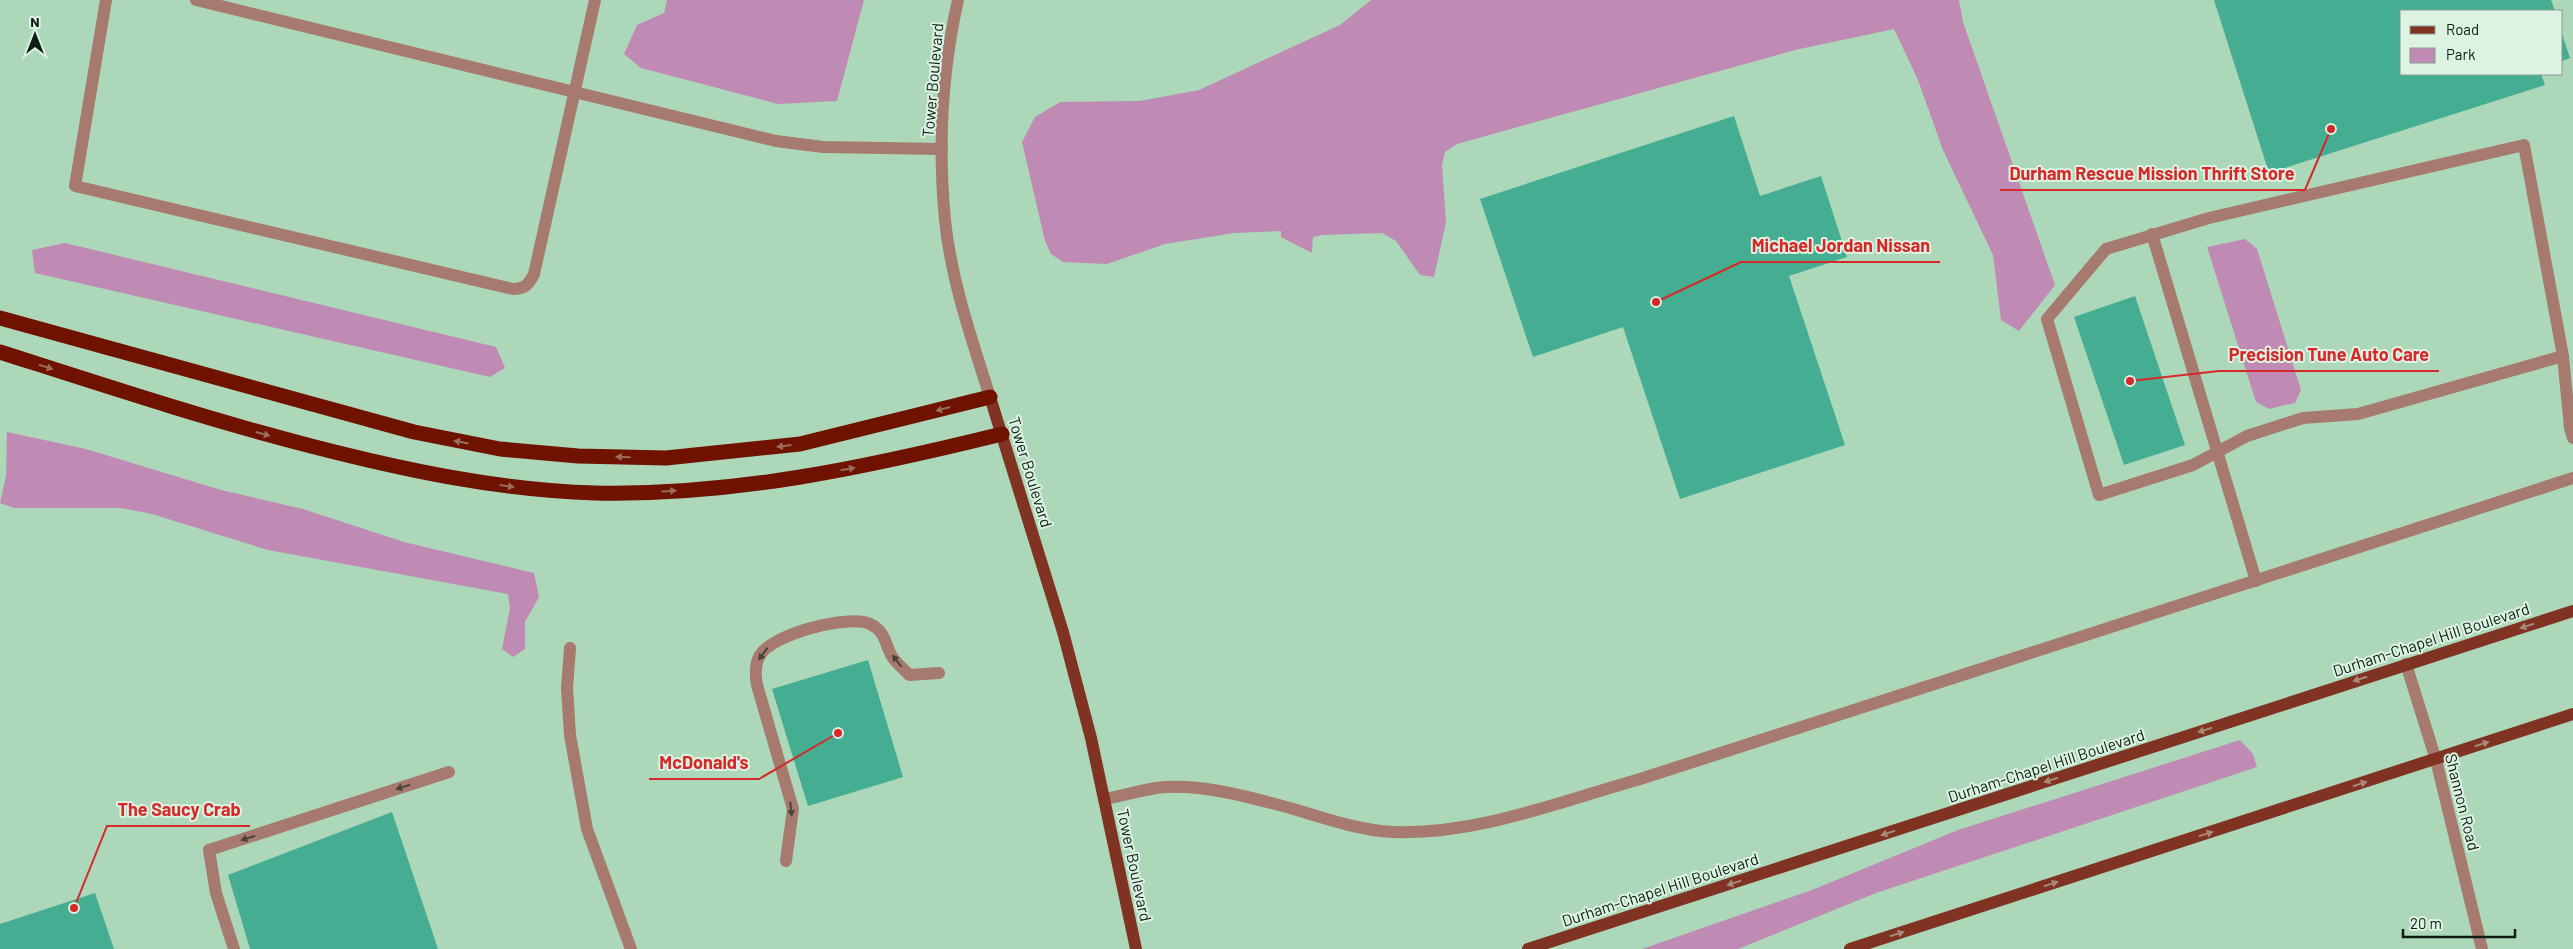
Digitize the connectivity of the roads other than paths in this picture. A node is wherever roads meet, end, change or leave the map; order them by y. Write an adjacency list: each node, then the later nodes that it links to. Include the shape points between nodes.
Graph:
1 (106, 0): 5 (street, via 75,186 513,289 521,289 534,274)
2 (196, 0): 5 (street)
3 (595, 0): 5 (street)
4 (958, 0): 6 (street, Tower Boulevard, via 945,85)
5 (574, 92): 6 (street, via 776,141 823,147)
6 (942, 149): 11 (street, Tower Boulevard, via 945,221 954,270)
7 (2152, 234): 10 (street, via 2524,145); 14 (street); 14 (street, via 2106,249 2047,319 2099,494 2193,465)
8 (0, 318): 11 (highway, one-way to 8, via 800,444 666,458 578,456 500,449 414,432)
9 (0, 352): 12 (highway, one-way to 12, via 216,421 380,464 519,488 594,493 724,488 860,467)
10 (2563, 356): 13 (street); 14 (street, via 2358,414 2303,418 2247,436)
11 (990, 397): 12 (main road, Tower Boulevard)
12 (1002, 434): 24 (main road, Tower Boulevard, via 1063,632)
13 (2573, 438)
14 (2217, 452): 16 (street)
15 (2573, 478): 16 (street)
16 (2256, 581): 24 (street, via 1637,780 1482,824 1434,831 1392,832 1349,825 1225,793 1181,788 1156,788)
17 (2573, 611): 19 (main road, Durham-Chapel Hill Boulevard, one-way to 19)
18 (570, 648): 27 (street, via 567,688 570,736 587,829)
19 (2406, 664): 22 (street, Shannon Road); 29 (main road, Durham-Chapel Hill Boulevard, one-way to 29)
20 (939, 673): 25 (street, one-way to 25, via 909,675 893,658 885,636 870,624 838,621 787,636 771,644 760,655 755,672 756,685 793,809)
21 (2573, 714): 22 (main road, one-way to 21)
22 (2436, 760): 30 (main road, one-way to 22); 31 (street, Shannon Road)
23 (449, 772): 26 (street, one-way to 26, via 209,850 216,893)
24 (1104, 799): 28 (main road, Tower Boulevard)
25 (786, 861)
26 (234, 949)
27 (631, 949)
28 (1136, 949)
29 (1528, 949)
30 (1850, 949)
31 (2482, 949)

